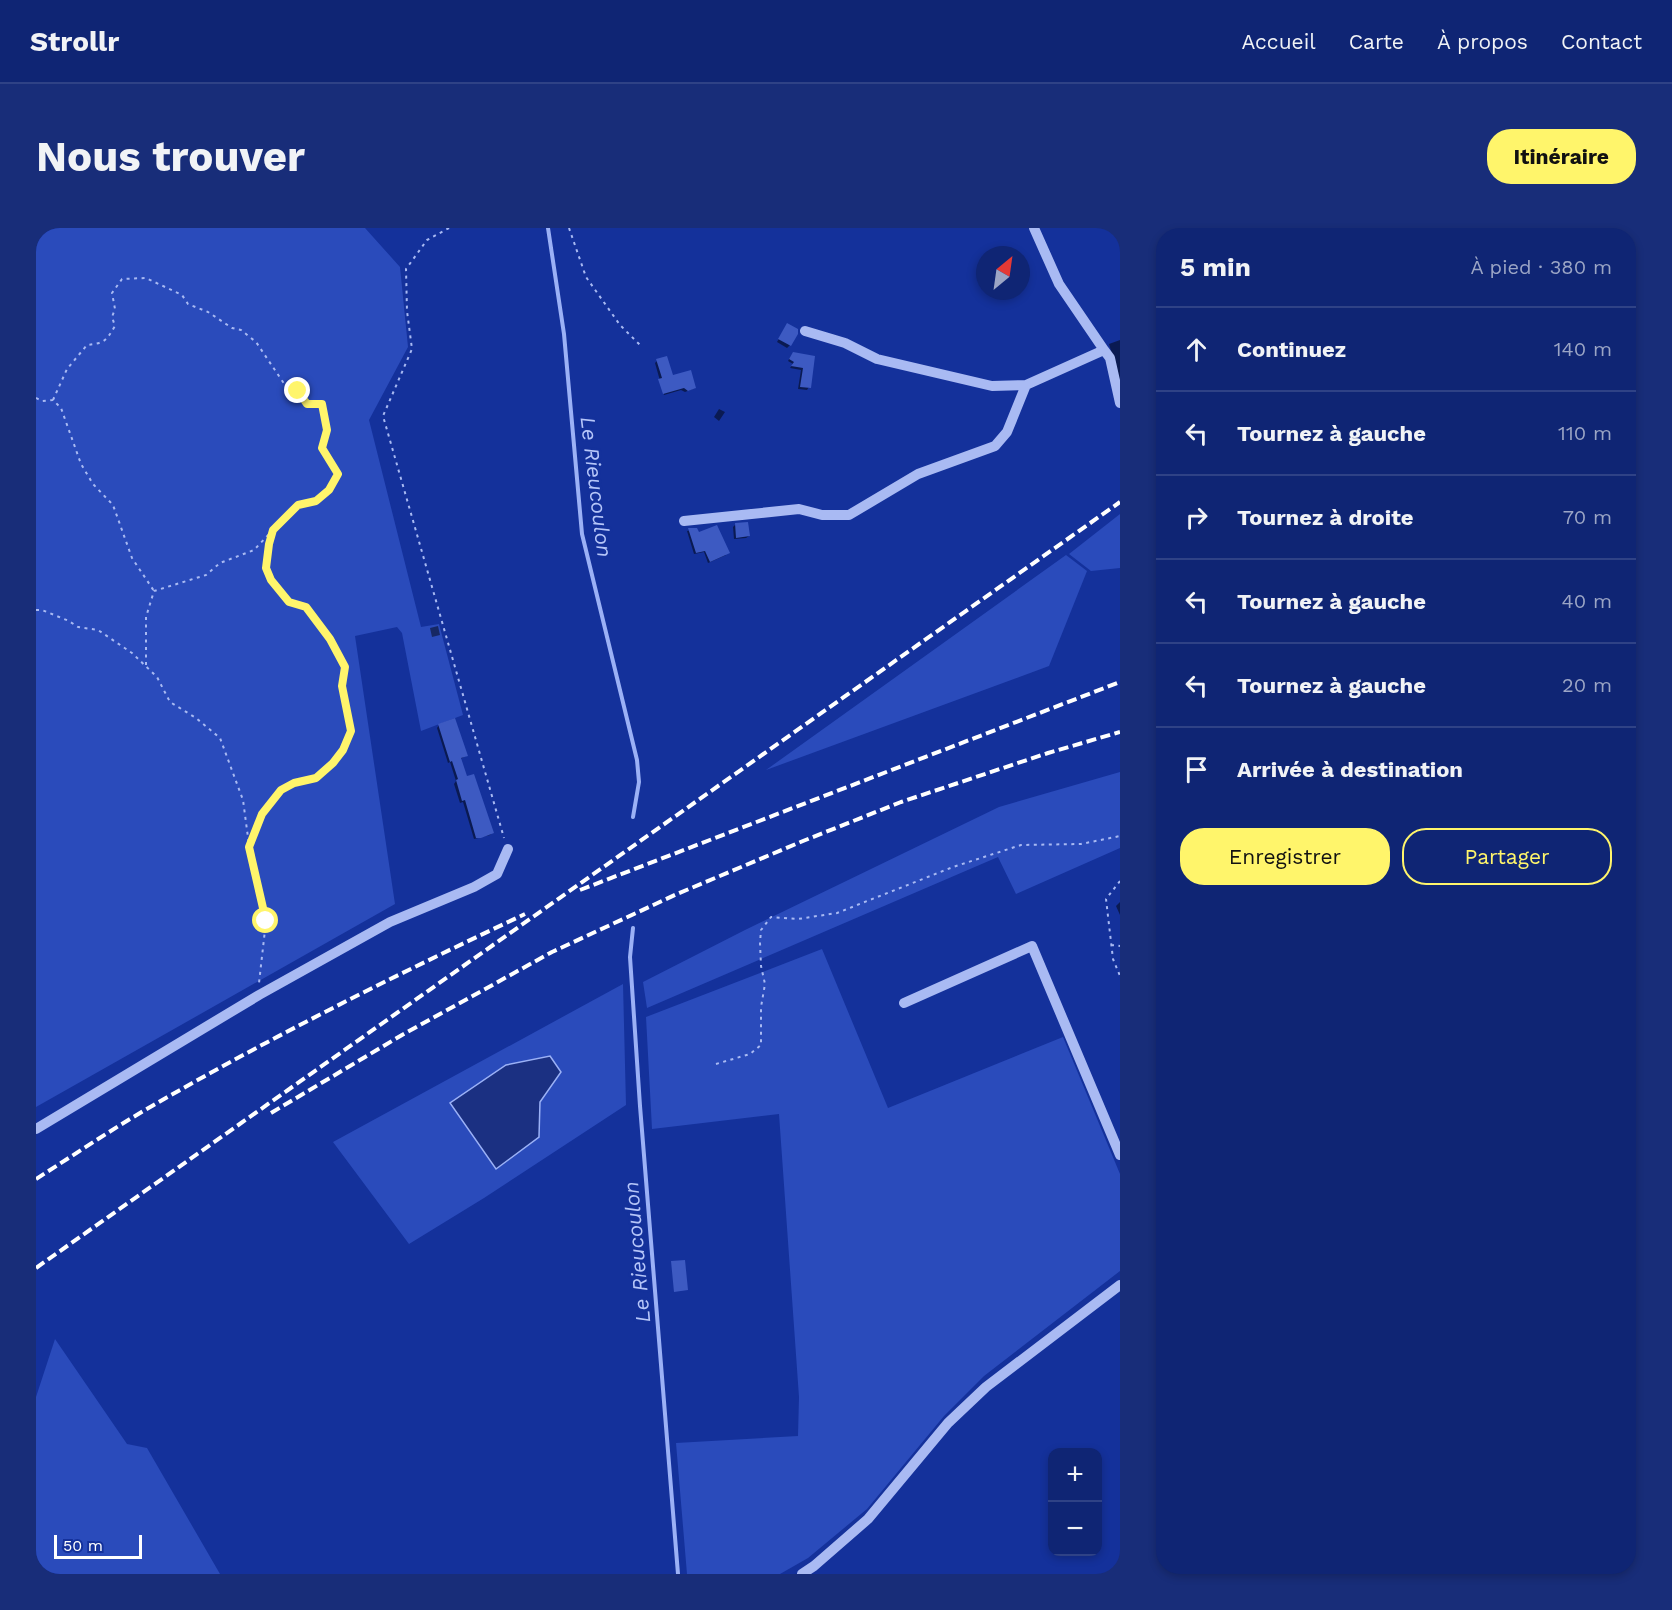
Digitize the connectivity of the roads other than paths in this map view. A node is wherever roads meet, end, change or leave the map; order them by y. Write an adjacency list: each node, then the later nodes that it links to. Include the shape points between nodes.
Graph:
1 (1034, 228): 3 (street, via 1059,284)
2 (805, 330): 4 (street, via 878,359 992,386)
3 (1104, 350): 4 (street); 5 (street, via 1110,358)
4 (1026, 385): 6 (street, via 1007,432 995,446 918,474 849,515 822,515 799,509)
5 (1120, 403)
6 (684, 521)
7 (508, 849): 9 (street, via 497,874 390,922 258,995)
8 (904, 1003): 10 (street, via 1032,946)
9 (36, 1129)
10 (1120, 1155)
11 (1120, 1285): 12 (street, via 986,1387 948,1423 868,1519)
12 (802, 1574)

